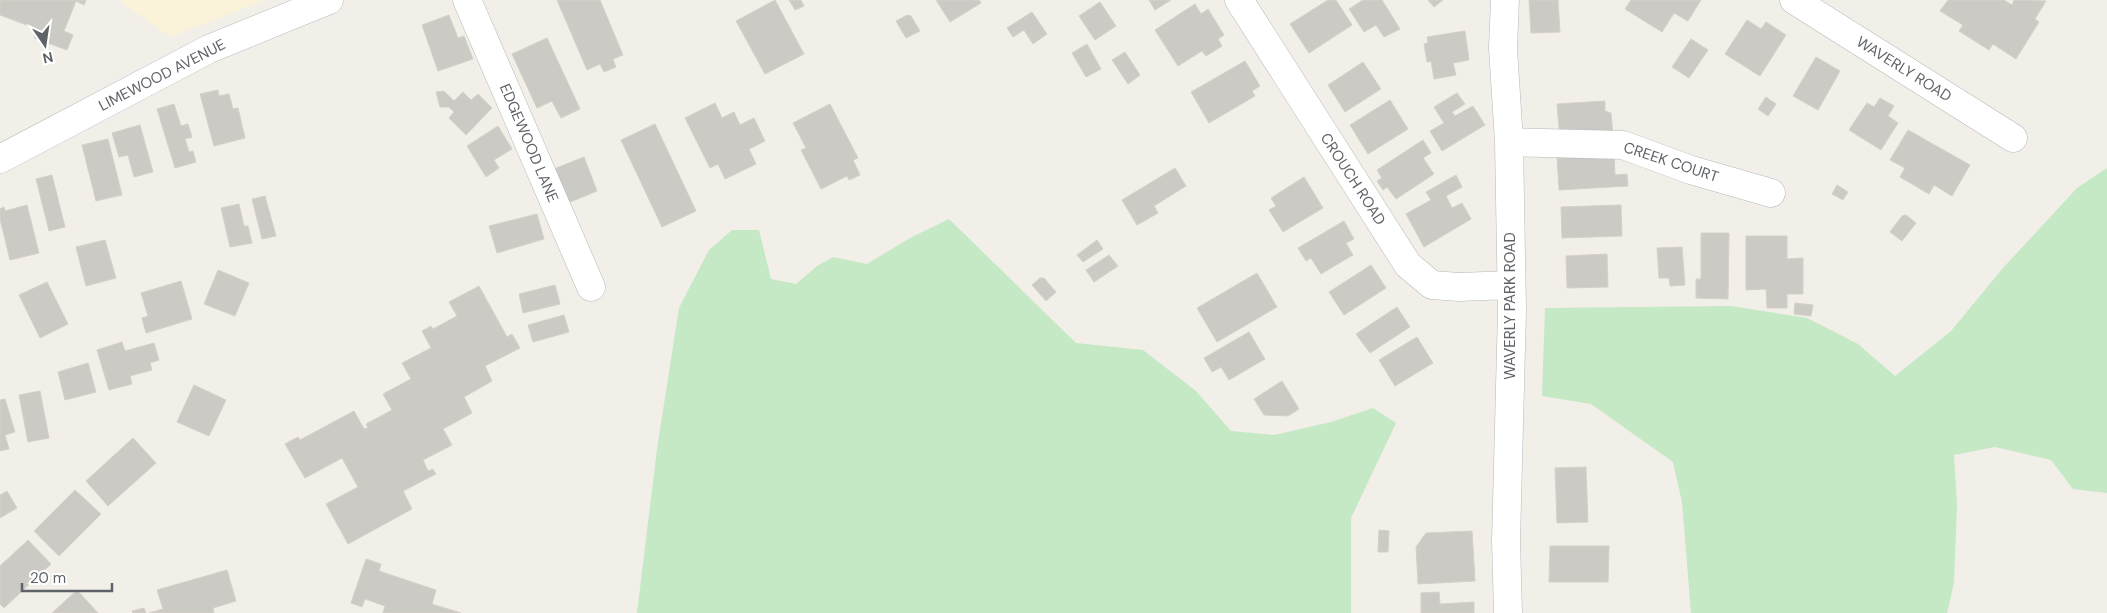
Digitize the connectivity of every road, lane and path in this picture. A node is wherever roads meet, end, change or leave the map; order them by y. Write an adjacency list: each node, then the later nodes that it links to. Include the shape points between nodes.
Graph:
1 (329, 0): 8 (street, LIMEWOOD AVENUE, via 208,49)
2 (467, 0): 11 (street, EDGEWOOD LANE)
3 (1239, 0): 10 (street, CROUCH ROAD, via 1408,265 1432,285)
4 (1505, 0): 7 (street, WAVERLY PARK ROAD, via 1503,48)
5 (1794, 0): 6 (street, WAVERLY ROAD)
6 (2013, 138)
7 (1509, 142): 9 (street, CREEK COURT, via 1623,145 1691,170); 10 (street, WAVERLY PARK ROAD)
8 (0, 160)
9 (1771, 193)
10 (1511, 284): 12 (street, WAVERLY PARK ROAD, via 1506,541)
11 (592, 286)
12 (1508, 613)

